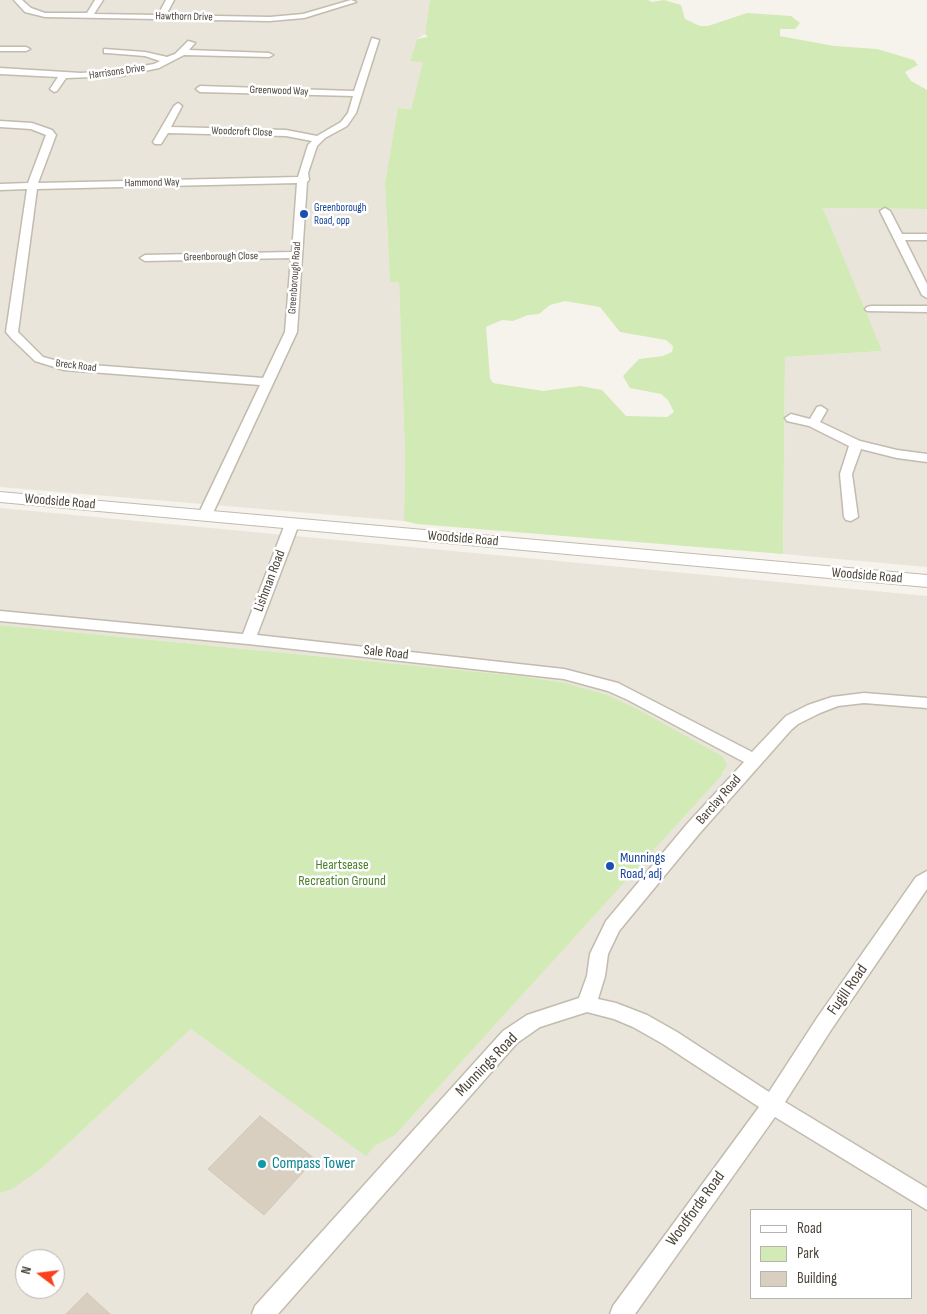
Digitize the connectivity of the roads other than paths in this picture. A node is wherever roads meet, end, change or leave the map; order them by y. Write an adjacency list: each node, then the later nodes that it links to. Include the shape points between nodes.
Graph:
1 (18, 0): 5 (street, Hawthorn Drive, via 35,13)
2 (99, 0): 5 (street)
3 (170, 0): 6 (street)
4 (352, 2): 6 (street, Hawthorn Drive, via 286,19)
5 (89, 16): 6 (street, Hawthorn Drive)
6 (161, 17)
7 (371, 43): 19 (street)
8 (174, 47): 9 (street)
9 (187, 48): 13 (street); 14 (street, Harrisons Drive)
10 (0, 49): 11 (street)
11 (26, 49)
12 (107, 51): 14 (street, Harrisons Drive, via 145,54)
13 (269, 55)
14 (168, 60): 16 (street, Harrisons Drive, via 113,74)
15 (0, 71): 16 (street, Harrisons Drive)
16 (64, 75): 17 (street)
17 (54, 89)
18 (200, 89): 19 (street, Greenwood Way)
19 (359, 94): 23 (street, via 349,118)
20 (178, 106): 22 (street)
21 (0, 124): 26 (street, via 32,126 49,132 51,136)
22 (165, 130): 23 (street, Woodcroft Close, via 286,133); 24 (street)
23 (318, 139): 25 (street, Greenborough Road, via 303,173)
24 (158, 142)
25 (304, 180): 26 (street, Hammond Way); 31 (street, Greenborough Road)
26 (33, 185): 27 (street, Hammond Way); 36 (street, Breck Road, via 12,332 39,359 64,366)
27 (0, 187)
28 (884, 211): 30 (street)
29 (927, 237): 30 (street)
30 (898, 238): 33 (street)
31 (296, 255): 32 (street, Greenborough Close); 36 (street, Greenborough Road, via 291,332)
32 (145, 258)
33 (927, 295)
34 (870, 309): 35 (street)
35 (927, 309)
36 (269, 382): 43 (street, Greenborough Road)
37 (821, 410): 39 (street)
38 (790, 418): 39 (street)
39 (813, 423): 40 (street)
40 (856, 444): 41 (street); 44 (street, via 846,474)
41 (927, 458)
42 (0, 497): 43 (street, Woodside Road)
43 (205, 516): 45 (street, Woodside Road)
44 (851, 517)
45 (292, 524): 46 (street, Woodside Road); 48 (street, Lishman Road)
46 (927, 581)
47 (0, 616): 48 (street, Sale Road)
48 (248, 639): 50 (street, Sale Road, via 564,674 633,696)
49 (927, 703): 50 (street, Barclay Road, via 864,698 831,703 792,720)
50 (754, 760): 52 (street, Barclay Road, via 612,926 599,954)
51 (927, 878): 53 (street, Fugill Road)
52 (587, 1004): 53 (street, via 640,1021); 55 (street, Munnings Road, via 534,1021 510,1037)
53 (771, 1104): 54 (street); 56 (street, Woodforde Road, via 766,1116)
54 (927, 1200)
55 (264, 1314)
56 (621, 1314)

